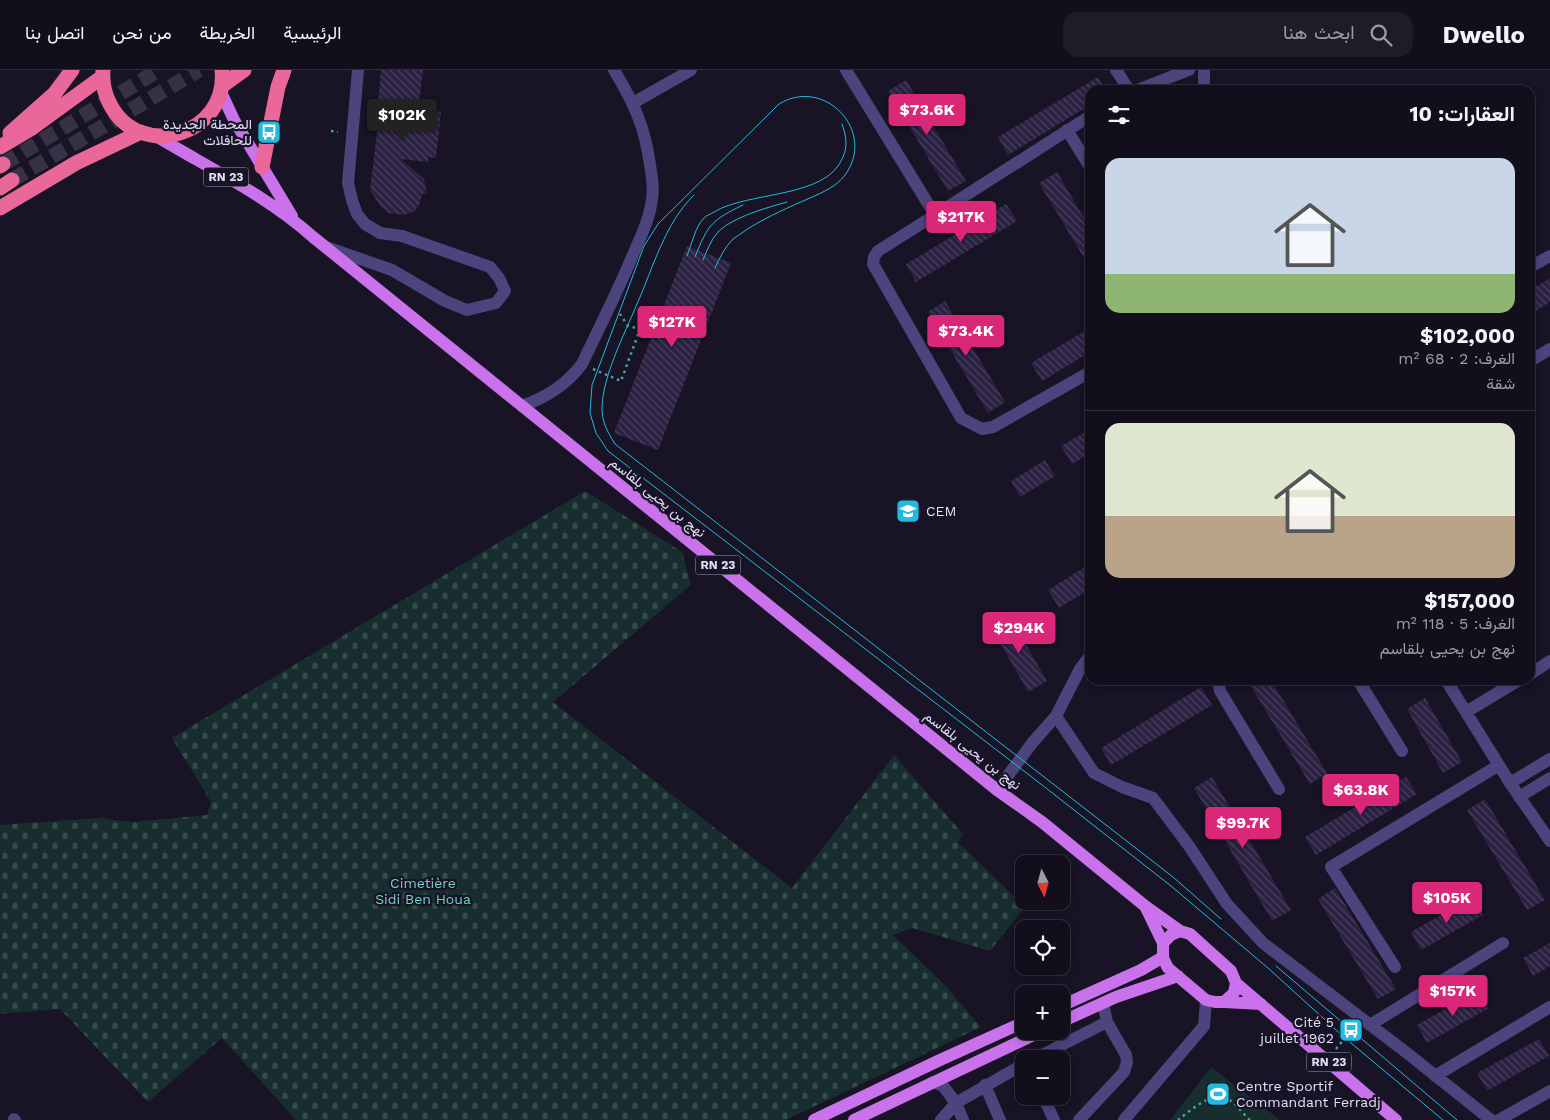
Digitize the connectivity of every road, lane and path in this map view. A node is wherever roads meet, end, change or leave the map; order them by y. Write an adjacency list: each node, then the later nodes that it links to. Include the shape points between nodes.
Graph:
1 (72, 70): 24 (highway, via 55,93)
2 (222, 70): 16 (highway)
3 (244, 70): 16 (highway)
4 (284, 70): 27 (highway)
5 (358, 70): 31 (street, via 348,183 357,214 365,224 380,233 402,236 490,267 505,291 496,303 467,310 392,270)
6 (614, 70): 17 (street)
7 (691, 70): 17 (street)
8 (846, 70): 29 (street)
9 (1116, 70): 13 (street)
10 (1189, 70): 14 (street)
11 (1204, 70): 15 (street)
12 (103, 73): 21 (highway, via 105,94 113,110 126,124); 25 (highway, via 39,123)
13 (1126, 85)
14 (1149, 85)
15 (1204, 85)
16 (222, 89): 23 (highway, via 209,115 198,125 172,136); 27 (main road, نهج بن يحيى بلقاسم / RN 23, via 234,120)
17 (633, 103): 37 (street, via 648,153 652,199 627,269)
18 (1085, 119): 19 (street)
19 (1067, 130): 26 (street); 29 (street)
20 (331, 131): 22 (path)
21 (141, 132): 23 (highway); 28 (highway, via 76,163)
22 (338, 132)
23 (156, 136): 30 (main road, نهج بن يحيى بلقاسم / RN 23, via 242,186)
24 (0, 141)
25 (0, 147)
26 (1085, 159)
27 (262, 167): 30 (main road, نهج بن يحيى بلقاسم / RN 23)
28 (0, 208)
29 (935, 215): 38 (street, via 878,251 874,264 961,418 982,428 993,427)
30 (294, 221): 31 (main road, نهج بن يحيى بلقاسم / RN 23)
31 (324, 247): 39 (main road, نهج بن يحيى بلقاسم / RN 23)
32 (1550, 256): 33 (street)
33 (1535, 264)
34 (619, 312): 37 (path, via 628,326 640,329 621,381)
35 (1550, 349): 36 (street)
36 (1535, 357)
37 (582, 364): 39 (street, via 552,393)
38 (1085, 375)
39 (522, 406): 55 (main road, نهج بن يحيى بلقاسم / RN 23)
40 (1085, 662): 48 (street)
41 (1550, 662): 42 (street)
42 (1535, 671)
43 (1219, 685): 54 (street)
44 (1361, 685): 49 (street)
45 (1449, 685): 47 (street)
46 (1511, 685): 47 (street)
47 (1466, 712): 51 (street)
48 (1056, 716): 55 (street); 75 (street, via 1094,773 1154,798 1227,904 1263,943)
49 (1402, 751)
50 (1550, 759): 53 (street)
51 (1499, 766): 53 (street); 63 (street, via 1331,867)
52 (1550, 778): 56 (street)
53 (1510, 783): 56 (street)
54 (1278, 789)
55 (997, 790): 58 (main road, نهج بن يحيى بلقاسم / RN 23, via 1042,822)
56 (1519, 796): 57 (street)
57 (1550, 841)
58 (1145, 906): 59 (main road, نهج بن يحيى بلقاسم / RN 23); 60 (main road, نهج بن يحيى بلقاسم / RN 23)
59 (1180, 931): 60 (main road); 65 (main road, نهج بن يحيى بلقاسم, via 1190,934 1231,971)
60 (1163, 943): 62 (main road)
61 (1503, 943): 75 (street)
62 (1163, 957): 64 (main road, via 1168,968); 67 (main road)
63 (1395, 967)
64 (1178, 976): 66 (main road); 68 (main road)
65 (1236, 983): 69 (main road, via 1234,993); 70 (main road, RN 23)
66 (1206, 1000): 69 (main road); 94 (street, via 1204,1026)
67 (1070, 1002)
68 (1103, 1002): 72 (main road); 73 (street)
69 (1224, 1002): 70 (main road)
70 (1261, 1004): 97 (main road, RN 23)
71 (1550, 1007): 81 (street)
72 (1070, 1018)
73 (1107, 1022): 79 (street); 93 (street, via 1126,1054 1124,1072)
74 (1015, 1026): 87 (main road)
75 (1370, 1026): 81 (street)
76 (1345, 1038): 78 (path)
77 (1023, 1040): 82 (main road)
78 (1336, 1049)
79 (1052, 1050)
80 (1015, 1069): 83 (street)
81 (1434, 1076): 98 (street)
82 (933, 1082): 85 (street, via 943,1086); 88 (main road)
83 (985, 1085): 85 (street); 91 (street)
84 (1550, 1091): 99 (street)
85 (956, 1103): 89 (street); 90 (street)
86 (1047, 1105): 92 (street)
87 (814, 1120)
88 (854, 1120)
89 (941, 1120)
90 (963, 1120)
91 (1000, 1120)
92 (1054, 1120)
93 (1079, 1120)
94 (1124, 1120)
95 (1178, 1120): 96 (path, via 1207,1100 1219,1097 1228,1099)
96 (1250, 1120)
97 (1396, 1120)
98 (1491, 1120)
99 (1499, 1120)

